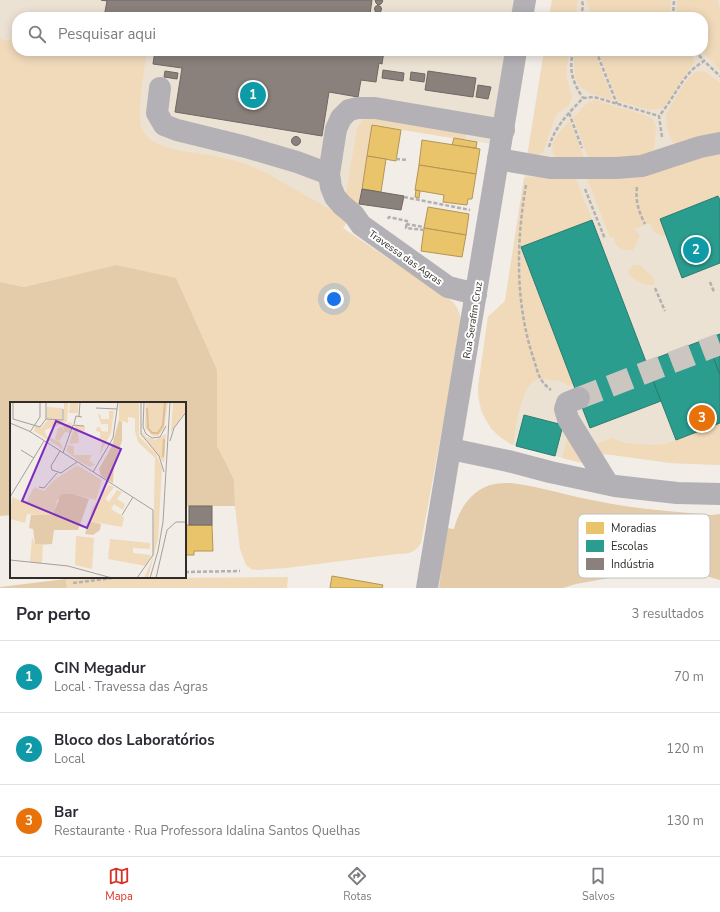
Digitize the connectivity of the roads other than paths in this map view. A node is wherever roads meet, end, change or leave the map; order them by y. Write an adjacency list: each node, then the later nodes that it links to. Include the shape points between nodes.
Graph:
1 (525, 0): 2 (street)
2 (523, 12)
3 (515, 56): 5 (street, Rua Serafim Cruz)
4 (160, 88): 8 (street, via 157,113 164,125 254,149)
5 (504, 130): 7 (street, Rua Serafim Cruz); 8 (street, via 376,108 349,110 341,118 336,129)
6 (720, 144): 7 (street, via 700,147 642,166 616,168 540,166)
7 (498, 159): 9 (street, Rua Serafim Cruz)
8 (329, 174): 9 (street, Travessa das Agras, via 336,197 361,225 448,287)
9 (476, 294): 11 (street, Rua Serafim Cruz)
10 (573, 401): 12 (street, via 565,409 568,418)
11 (451, 449): 12 (street); 14 (street, Rua Serafim Cruz)
12 (608, 484): 13 (street, via 677,493)
13 (720, 494)
14 (427, 588)

